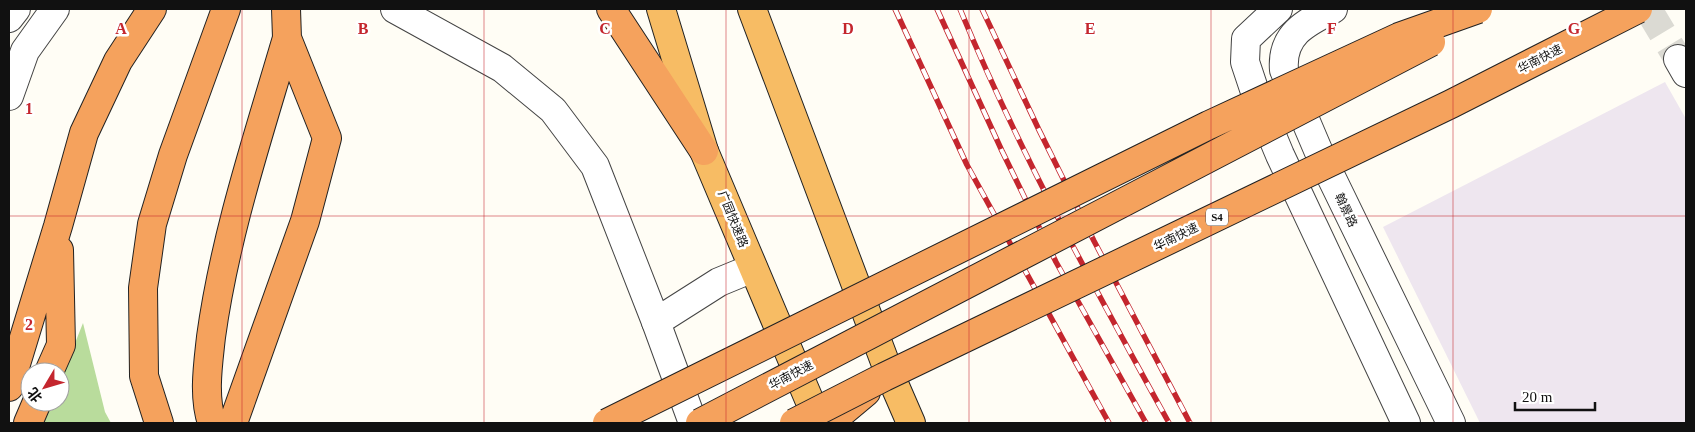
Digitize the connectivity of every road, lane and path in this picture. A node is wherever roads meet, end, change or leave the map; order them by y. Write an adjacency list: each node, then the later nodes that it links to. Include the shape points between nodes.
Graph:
1 (16, 9): 15 (street)
2 (55, 9): 17 (street, via 25,51)
3 (152, 9): 19 (highway, via 118,61 84,133)
4 (226, 9): 25 (highway, via 173,155 152,224 143,288 144,376)
5 (286, 9): 16 (highway)
6 (395, 9): 21 (street, via 502,68 553,110 594,166)
7 (611, 9): 18 (highway)
8 (661, 9): 18 (highway, 广园快速路)
9 (752, 9): 34 (highway)
10 (1278, 9): 35 (street, via 1246,39 1245,62 1280,155)
11 (1332, 9): 36 (street, 翰景路, via 1312,19 1286,44 1284,70 1326,166)
12 (1478, 9): 28 (highway, bridge, via 1399,37 1209,124)
13 (1494, 9): 30 (highway, 华南快速, bridge)
14 (1638, 9): 23 (highway, 华南快速 / S4, bridge, via 1451,104)
15 (9, 18)
16 (286, 38): 26 (highway, via 218,283 206,406); 27 (highway, via 327,138 305,221)
17 (9, 96)
18 (704, 151): 20 (highway, 广园快速路)
19 (58, 226): 22 (highway, via 61,345); 24 (highway)
20 (753, 268): 21 (street, via 719,282); 32 (highway, 广园快速路)
21 (656, 322): 29 (street)
22 (54, 362)
23 (884, 377): 31 (highway, 华南快速 / S4, bridge); 33 (highway, bridge)
24 (9, 387)
25 (159, 423)
26 (212, 423)
27 (233, 423)
28 (607, 423)
29 (693, 423)
30 (700, 423)
31 (794, 423)
32 (819, 423)
33 (829, 423)
34 (911, 423)
35 (1406, 423)
36 (1452, 423)

